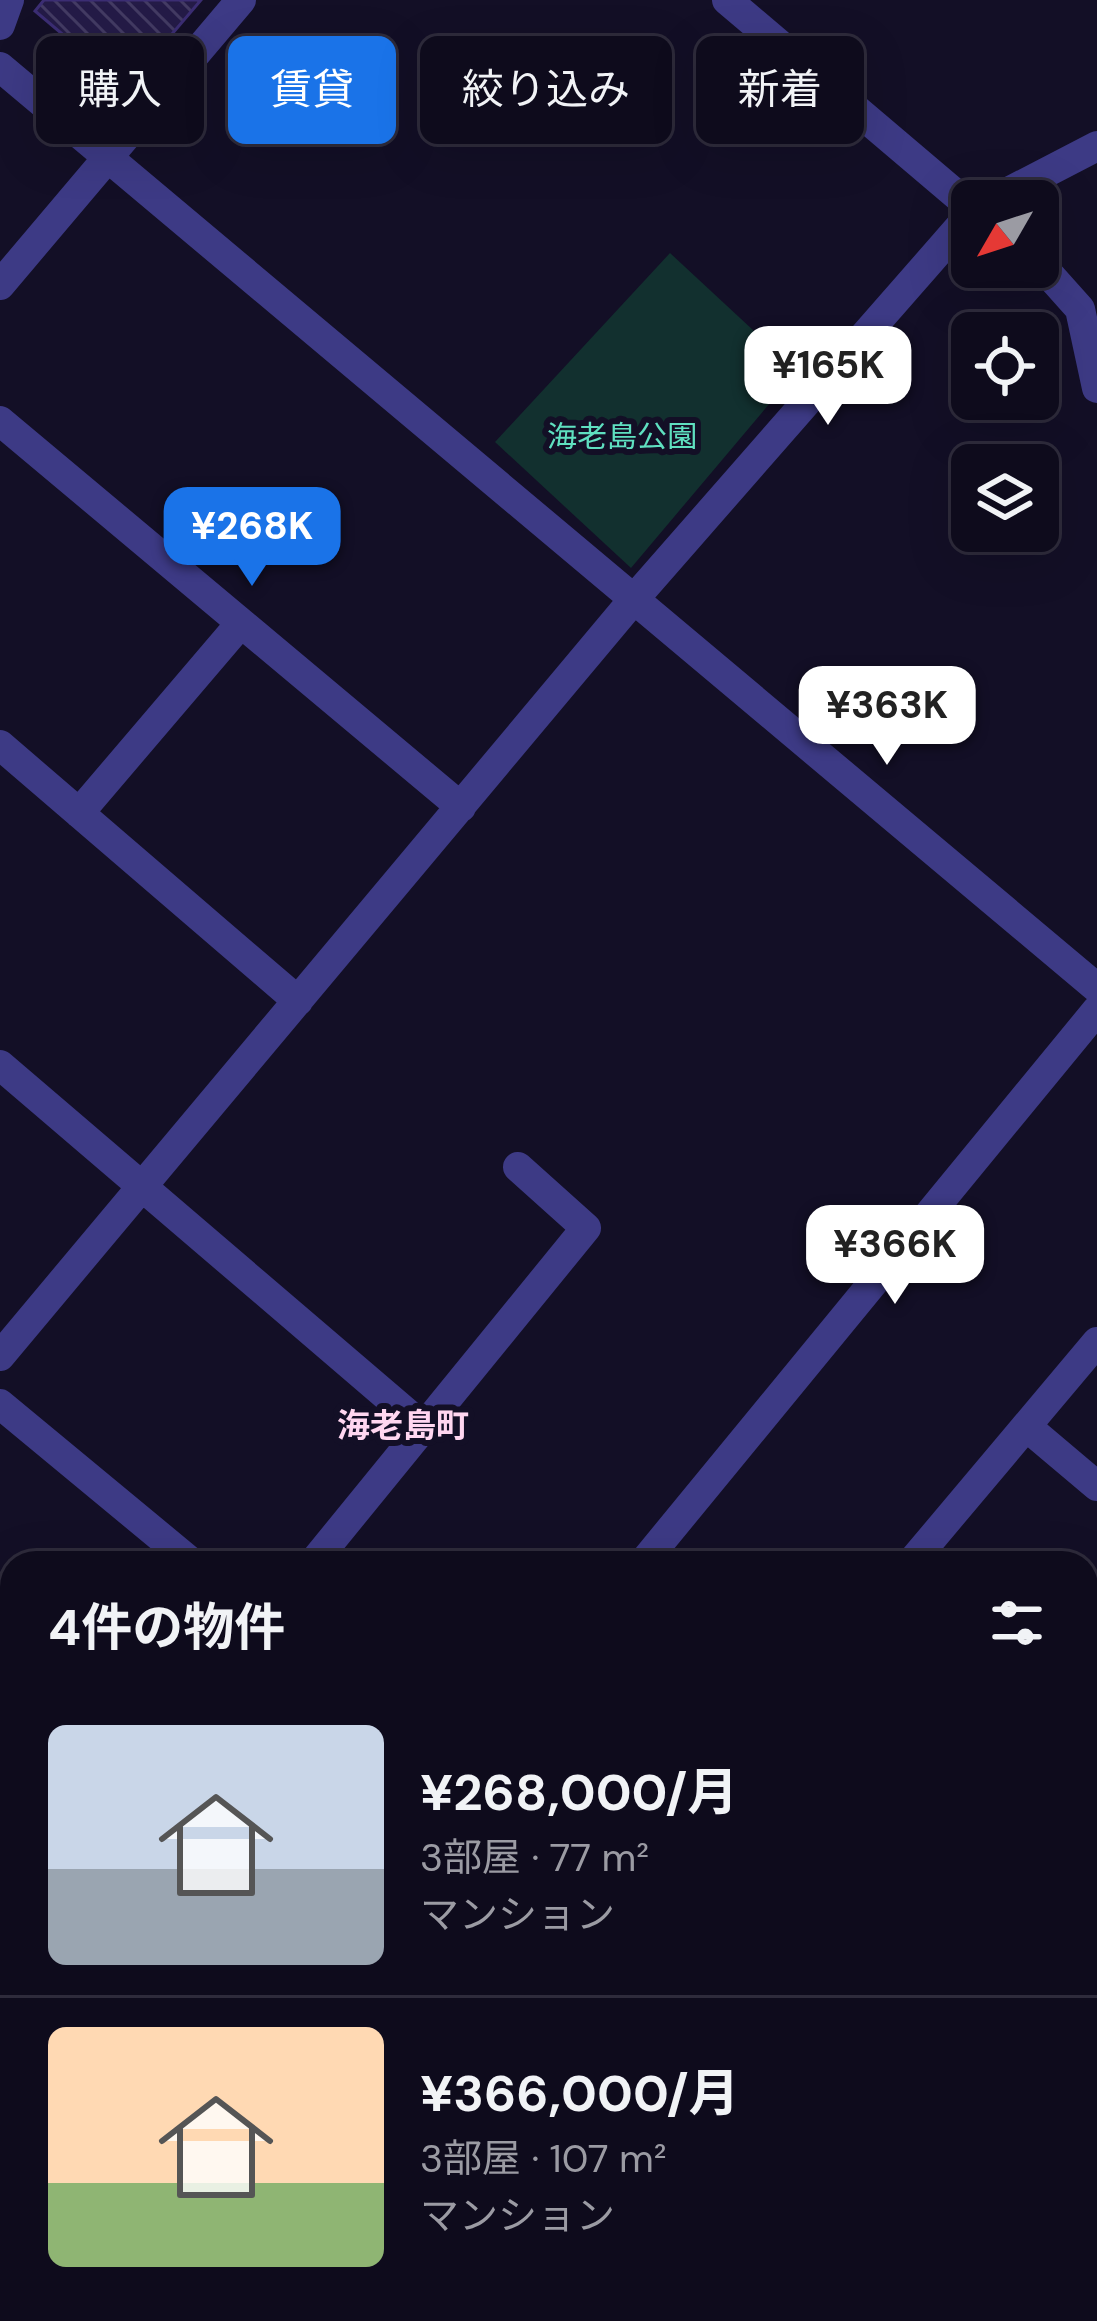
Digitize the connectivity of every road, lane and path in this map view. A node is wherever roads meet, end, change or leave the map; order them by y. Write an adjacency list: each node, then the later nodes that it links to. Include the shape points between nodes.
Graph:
1 (9, 0): 4 (street)
2 (241, 0): 7 (street)
3 (732, 2): 9 (street)
4 (0, 25)
5 (0, 67): 7 (street)
6 (1097, 146): 8 (street)
7 (109, 159): 11 (street); 15 (street)
8 (1031, 180)
9 (951, 192)
10 (951, 234): 15 (street)
11 (0, 285)
12 (1059, 285): 13 (street, via 1081,309)
13 (1097, 388)
14 (0, 421): 16 (street)
15 (634, 599): 18 (street); 20 (street)
16 (241, 623): 18 (street); 19 (street)
17 (0, 745): 19 (street)
18 (460, 807): 21 (street)
19 (79, 813): 21 (street)
20 (1097, 988)
21 (298, 1001): 25 (street)
22 (1097, 1010): 34 (street)
23 (0, 1065): 25 (street)
24 (518, 1167): 30 (street, via 586,1228)
25 (143, 1186): 27 (street); 30 (street)
26 (1097, 1342): 29 (street)
27 (0, 1356)
28 (0, 1404): 32 (street)
29 (1027, 1426): 31 (street); 35 (street)
30 (423, 1427): 33 (street)
31 (1097, 1486)
32 (178, 1551)
33 (323, 1551)
34 (653, 1551)
35 (921, 1551)

